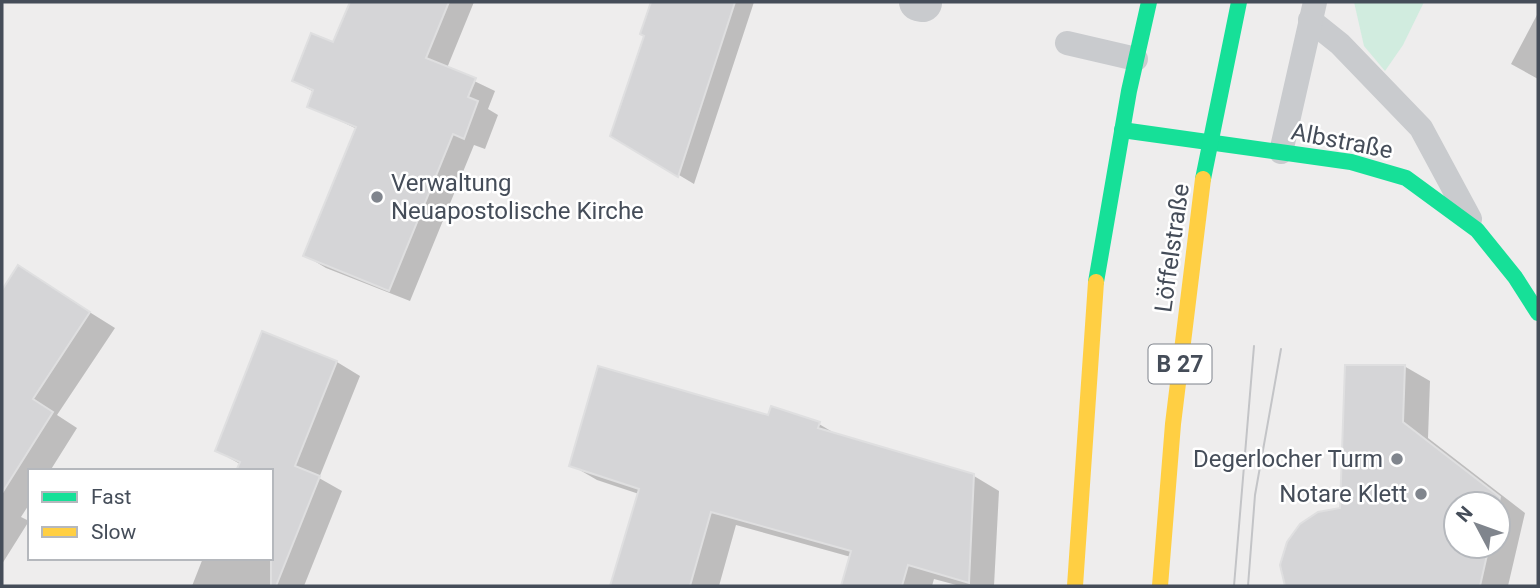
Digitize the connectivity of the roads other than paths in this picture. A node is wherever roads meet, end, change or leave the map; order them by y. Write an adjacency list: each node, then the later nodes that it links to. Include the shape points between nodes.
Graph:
1 (1149, 2): 5 (main road)
2 (1239, 2): 7 (main road, Löffelstraße / B 27)
3 (1313, 11): 8 (lane); 9 (lane, via 1420,128)
4 (1067, 43): 5 (lane)
5 (1136, 59): 6 (main road)
6 (1122, 130): 7 (main road, Albstraße); 11 (main road, via 1097,271)
7 (1209, 143): 8 (main road, Albstraße); 12 (main road, Löffelstraße / B 27, via 1164,491)
8 (1281, 152): 9 (main road, Albstraße, via 1351,162 1406,178)
9 (1477, 230): 10 (main road, Albstraße)
10 (1538, 313)
11 (1075, 586)
12 (1160, 586)

